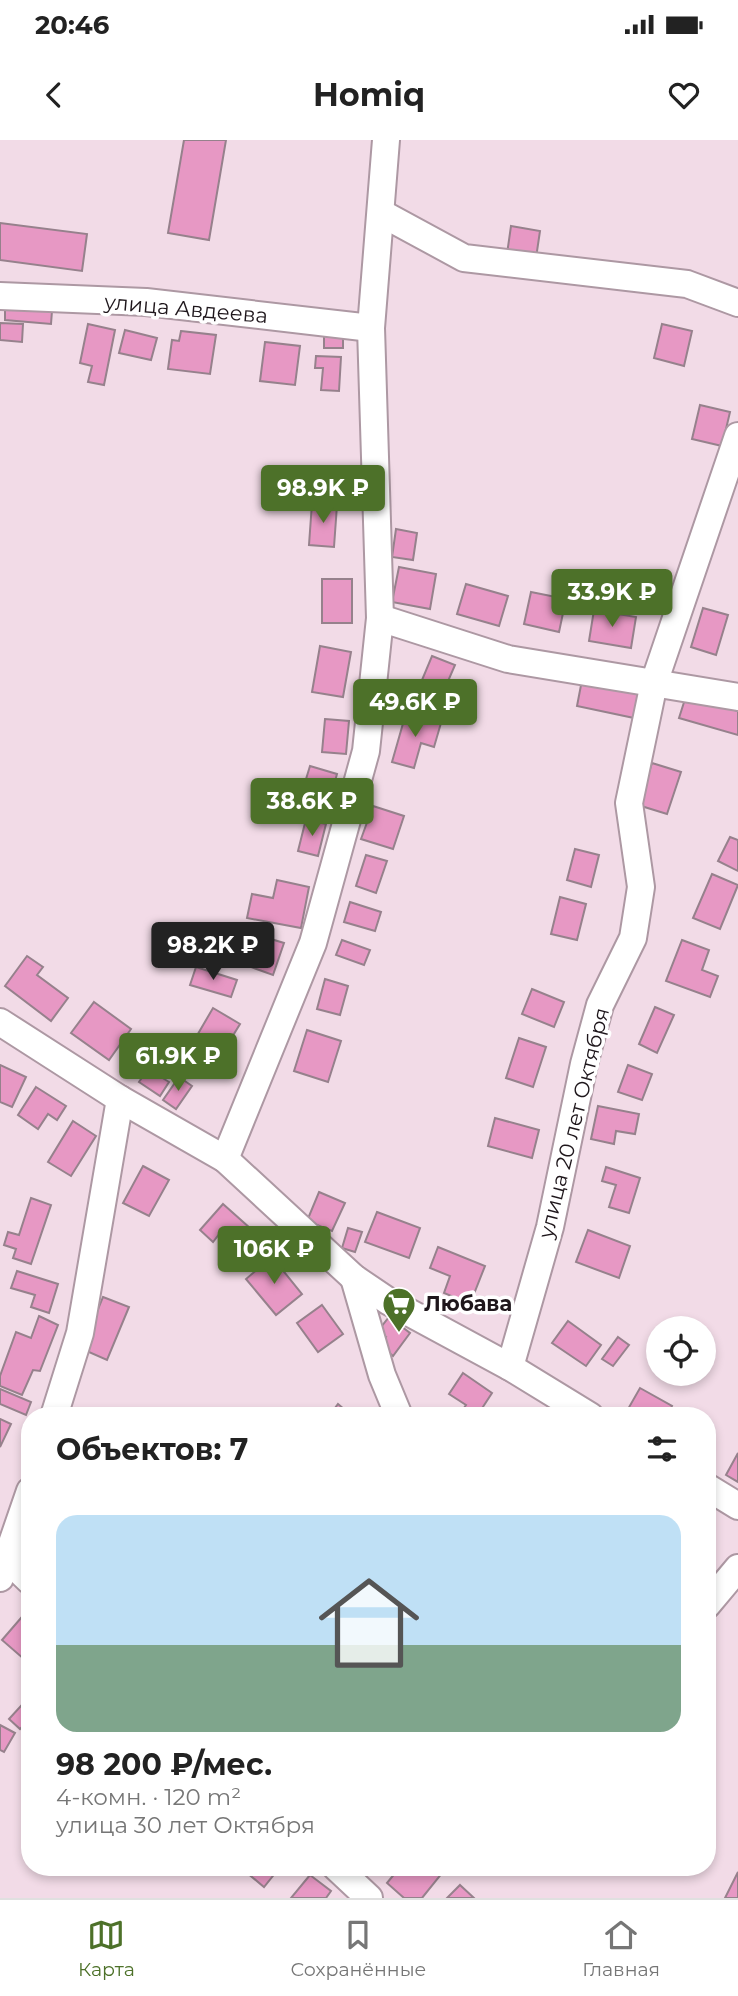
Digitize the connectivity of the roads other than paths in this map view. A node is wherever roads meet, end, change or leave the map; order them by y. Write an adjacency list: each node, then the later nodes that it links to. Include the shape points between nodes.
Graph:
1 (386, 140): 2 (street)
2 (381, 213): 4 (street, via 464,258 687,284); 5 (street)
3 (0, 296): 5 (street, улица Авдеева, via 146,302)
4 (738, 303)
5 (371, 328): 7 (street)
6 (738, 436): 8 (street, улица 20 лет Октября)
7 (380, 618): 8 (street, via 508,659); 12 (street, via 366,751 313,943)
8 (654, 683): 9 (street); 14 (street, улица 20 лет Октября, via 629,803 641,887 633,938 600,1005 550,1227)
9 (738, 697)
10 (0, 1022): 11 (street)
11 (120, 1099): 12 (street); 15 (street, via 80,1333)
12 (225, 1159): 13 (street)
13 (354, 1278): 14 (street); 16 (street)
14 (510, 1367): 17 (street)
15 (57, 1407)
16 (395, 1407)
17 (575, 1407)
18 (716, 1493): 19 (street)
19 (738, 1506)
20 (21, 1518): 22 (street)
21 (738, 1568): 24 (street)
22 (4, 1569): 23 (street)
23 (21, 1577)
24 (716, 1594)
25 (346, 1876): 26 (street)
26 (369, 1898)

